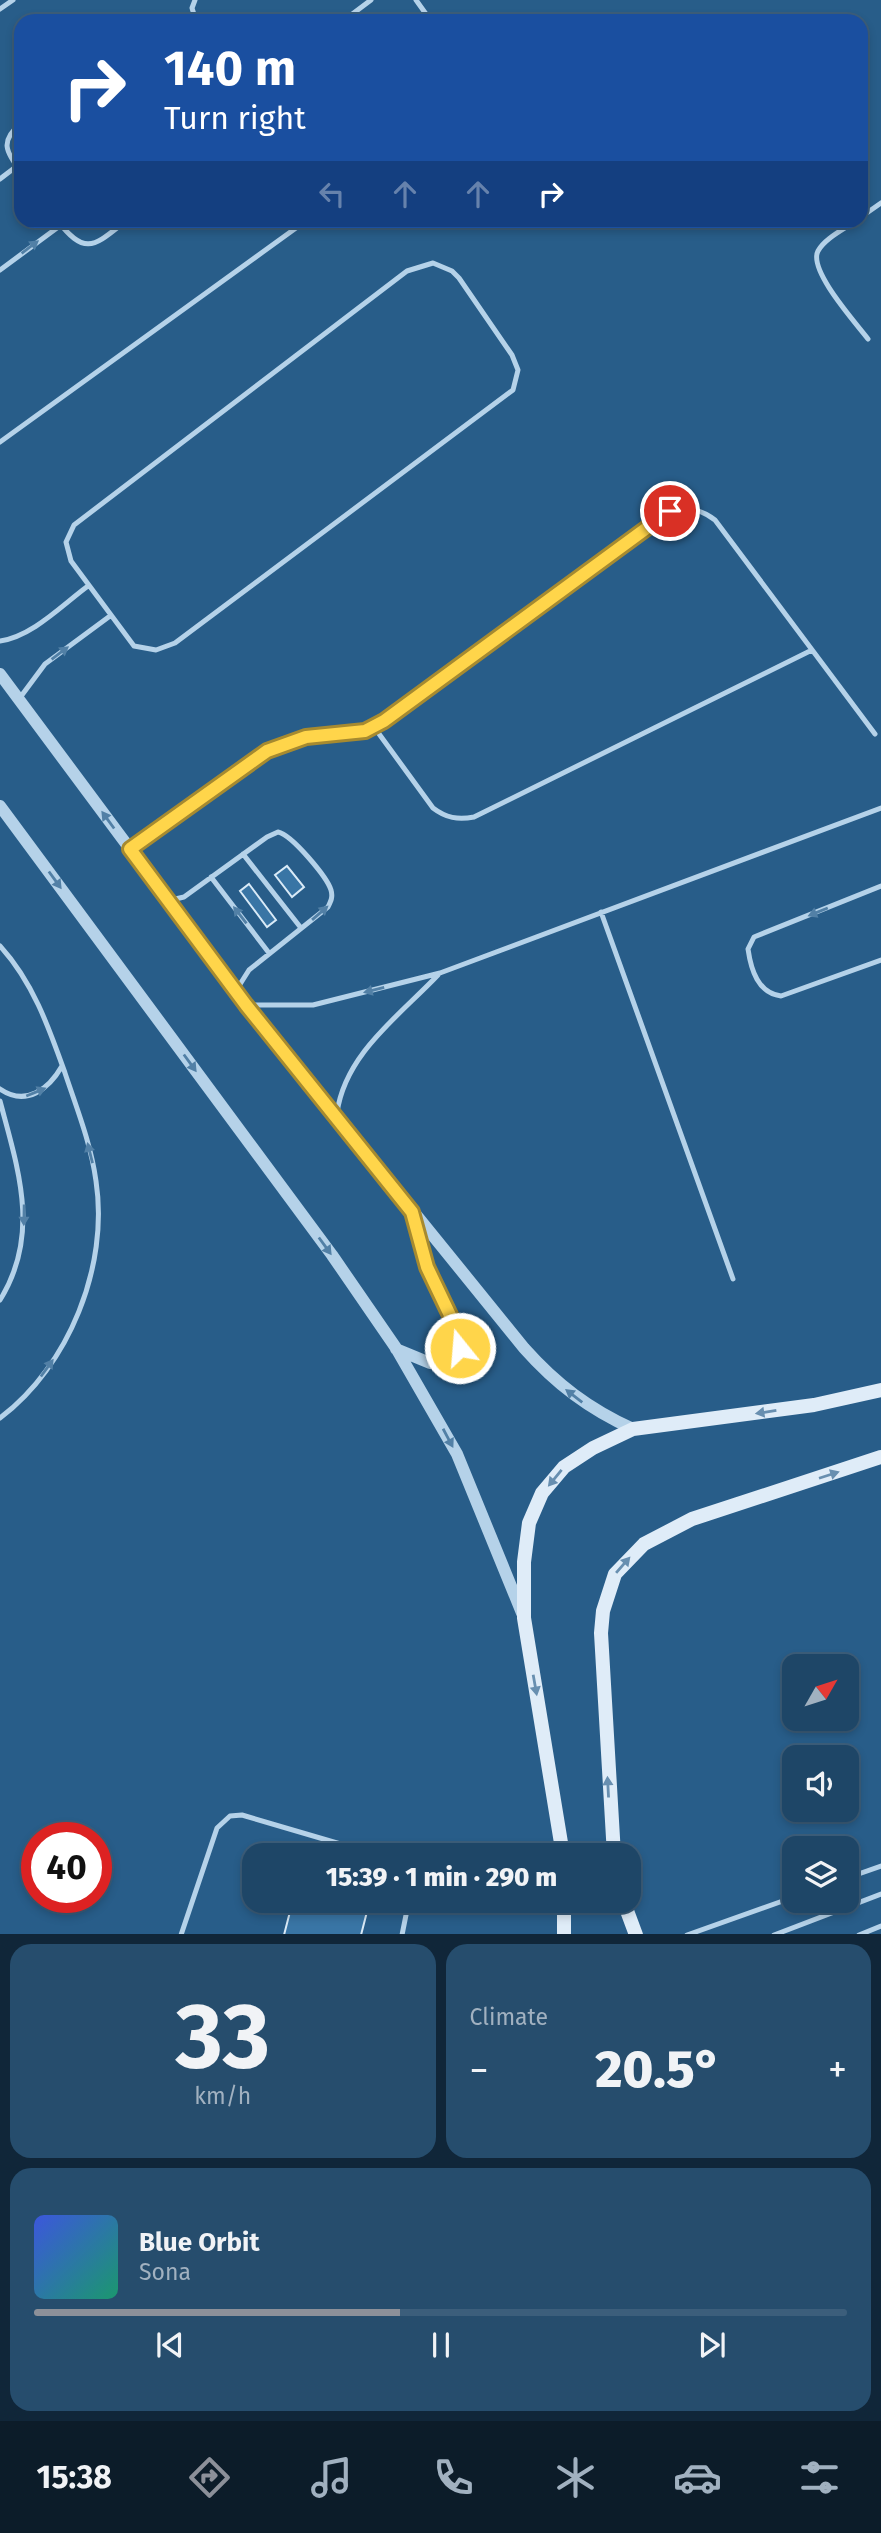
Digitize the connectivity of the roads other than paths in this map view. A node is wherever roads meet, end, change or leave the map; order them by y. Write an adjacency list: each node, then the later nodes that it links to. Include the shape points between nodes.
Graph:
1 (13, 0): 3 (lane)
2 (371, 0): 4 (lane)
3 (0, 9)
4 (352, 14)
5 (14, 129): 6 (lane, via 5,142)
6 (14, 161)
7 (53, 228): 12 (lane, one-way to 7)
8 (63, 228): 9 (lane, via 74,241 86,246)
9 (116, 228)
10 (296, 228): 14 (lane)
11 (847, 228): 13 (lane, via 820,248 816,268)
12 (0, 270)
13 (868, 339)
14 (0, 442)
15 (88, 586): 16 (lane); 16 (lane, via 67,551 68,533 74,525 407,271 433,263 459,278 515,362 516,381 506,397 175,643 156,650 134,646); 17 (lane, via 32,628)
16 (110, 616): 20 (lane, one-way to 16, via 45,664)
17 (0, 640)
18 (812, 650): 21 (lane, via 464,819 442,815 433,808); 21 (lane, via 715,520 698,510 679,509 662,516); 22 (lane)
19 (0, 674): 20 (street)
20 (19, 699): 25 (street, one-way to 20)
21 (374, 727): 25 (lane, via 306,737 267,751)
22 (875, 734)
23 (0, 806): 45 (street, one-way to 45)
24 (881, 808): 30 (lane)
25 (130, 849): 29 (street)
26 (243, 853): 27 (lane); 31 (lane); 31 (lane, one-way to 26, via 328,907 332,895 328,885 285,833 272,833)
27 (211, 877): 29 (lane, via 184,897); 33 (lane, one-way to 27)
28 (881, 887): 34 (lane, one-way to 34, via 754,937 748,949 758,982 771,995 780,996)
29 (167, 899): 36 (street)
30 (601, 912): 35 (lane); 43 (lane)
31 (301, 928): 33 (lane)
32 (0, 946): 38 (lane, via 44,1015)
33 (269, 953): 36 (lane, via 243,976)
34 (881, 960)
35 (440, 973): 37 (lane, one-way to 37, via 313,1005); 41 (lane, via 355,1061 342,1084)
36 (236, 992): 37 (street)
37 (246, 1005): 41 (street)
38 (62, 1066): 39 (lane, one-way to 38, via 15,1096 36,1094 47,1088); 47 (lane, one-way to 38, via 29,1391 65,1340 94,1259 97,1183)
39 (0, 1089)
40 (0, 1101): 44 (lane, one-way to 44, via 20,1170 25,1215 16,1266)
41 (336, 1118): 42 (street)
42 (412, 1212): 45 (street, via 427,1267 459,1334 460,1348 451,1361 437,1364); 48 (street, one-way to 42, via 596,1413 546,1373)
43 (733, 1279)
44 (0, 1300)
45 (396, 1348): 50 (street, one-way to 50, via 457,1454)
46 (881, 1390): 48 (main road, one-way to 48, via 814,1405)
47 (0, 1418)
48 (633, 1429): 50 (main road, one-way to 50, via 564,1467 542,1493 529,1523)
49 (881, 1457): 53 (main road, one-way to 49, via 601,1633 615,1574 644,1544 692,1519)
50 (524, 1618): 52 (main road, one-way to 52)
51 (337, 1843): 62 (lane, via 242,1815 230,1816 217,1828)
52 (561, 1843)
53 (613, 1843)
54 (881, 1866): 55 (lane)
55 (859, 1874)
56 (881, 1894): 67 (lane)
57 (782, 1901): 66 (lane)
58 (406, 1913): 63 (lane)
59 (564, 1913): 64 (main road)
60 (628, 1913): 65 (main road)
61 (881, 1926): 68 (lane)
62 (181, 1934)
63 (402, 1934)
64 (565, 1934)
65 (636, 1934)
66 (687, 1934)
67 (774, 1934)
68 (859, 1934)

